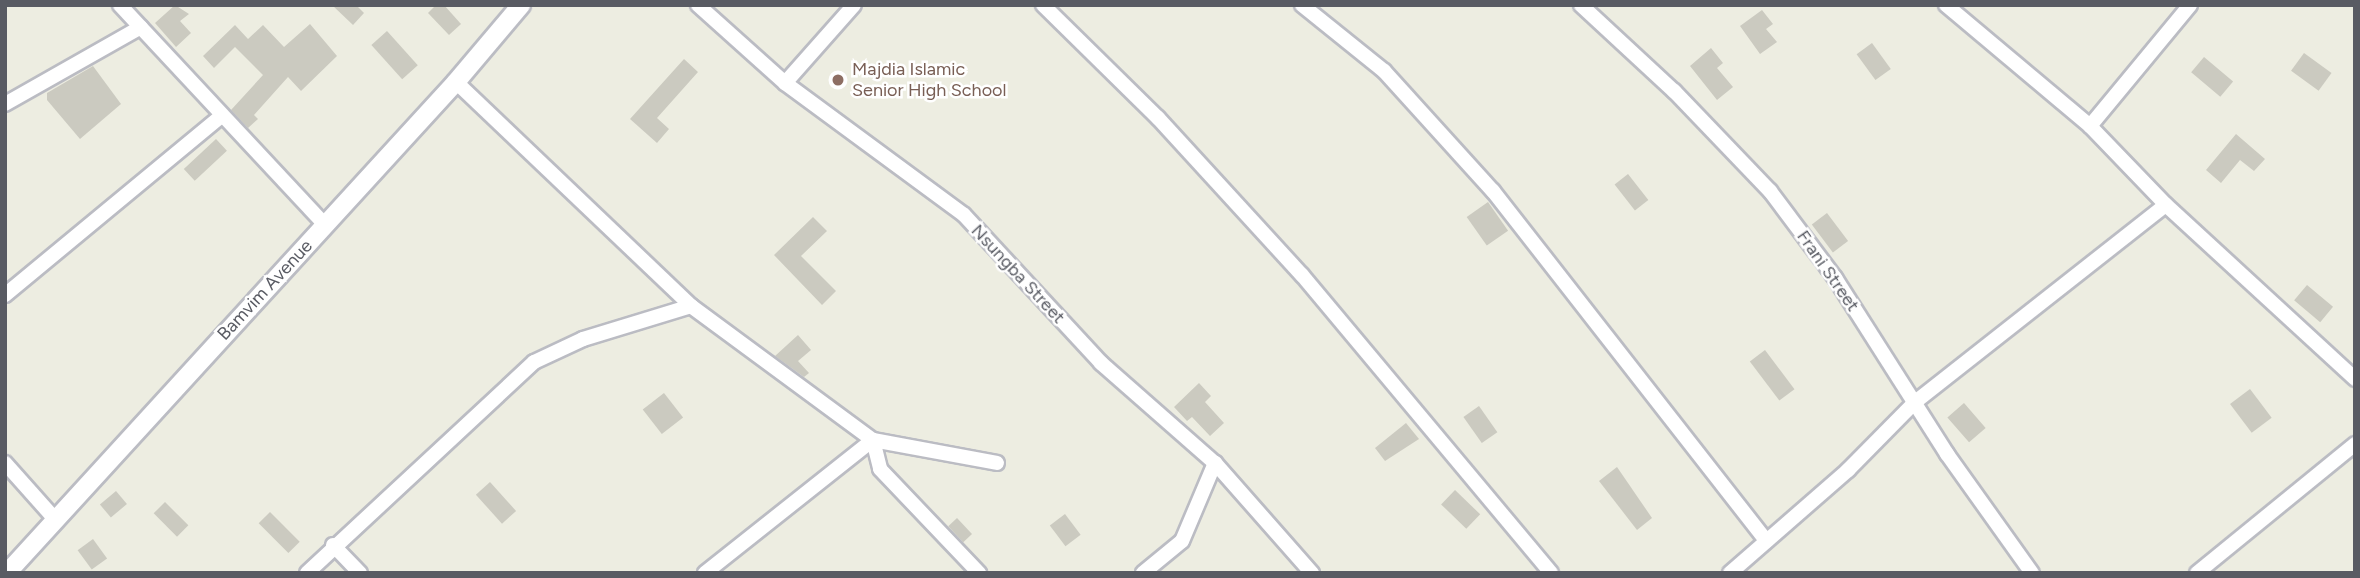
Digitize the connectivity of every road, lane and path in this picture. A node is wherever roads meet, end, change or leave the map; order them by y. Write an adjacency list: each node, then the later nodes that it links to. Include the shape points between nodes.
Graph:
1 (120, 5): 10 (street)
2 (521, 5): 11 (street, Bamvim Avenue)
3 (698, 5): 12 (street, Nsungba Street)
4 (854, 5): 12 (street)
5 (1043, 5): 37 (street, via 1158,118 1302,275)
6 (1303, 5): 28 (street, via 1384,71 1493,191)
7 (1581, 5): 21 (street, Frani Street, via 1674,91 1770,191 1835,278)
8 (1946, 5): 15 (street)
9 (2190, 5): 15 (street)
10 (141, 27): 13 (street); 14 (street)
11 (456, 82): 17 (street, Bamvim Avenue); 19 (street)
12 (785, 83): 26 (street, Nsungba Street, via 964,215 1101,363)
13 (5, 104)
14 (220, 117): 17 (street); 18 (street)
15 (2091, 126): 16 (street)
16 (2166, 205): 20 (street); 21 (street)
17 (325, 225): 27 (street, Bamvim Avenue)
18 (5, 295)
19 (691, 306): 22 (street); 29 (street, via 583,339 534,362)
20 (2355, 379)
21 (1914, 403): 28 (street, via 1848,470); 39 (street, Frani Street)
22 (873, 440): 25 (street); 33 (street); 34 (street, via 880,469)
23 (2355, 443): 40 (street)
24 (5, 463): 27 (street)
25 (997, 463)
26 (1215, 463): 35 (street, via 1182,541); 36 (street, Nsungba Street)
27 (54, 518): 30 (street, Bamvim Avenue)
28 (1766, 541): 38 (street)
29 (333, 545): 31 (street); 32 (street)
30 (7, 573)
31 (307, 573)
32 (360, 573)
33 (705, 573)
34 (979, 573)
35 (1143, 573)
36 (1311, 573)
37 (1551, 573)
38 (1730, 573)
39 (2032, 573)
40 (2197, 573)

